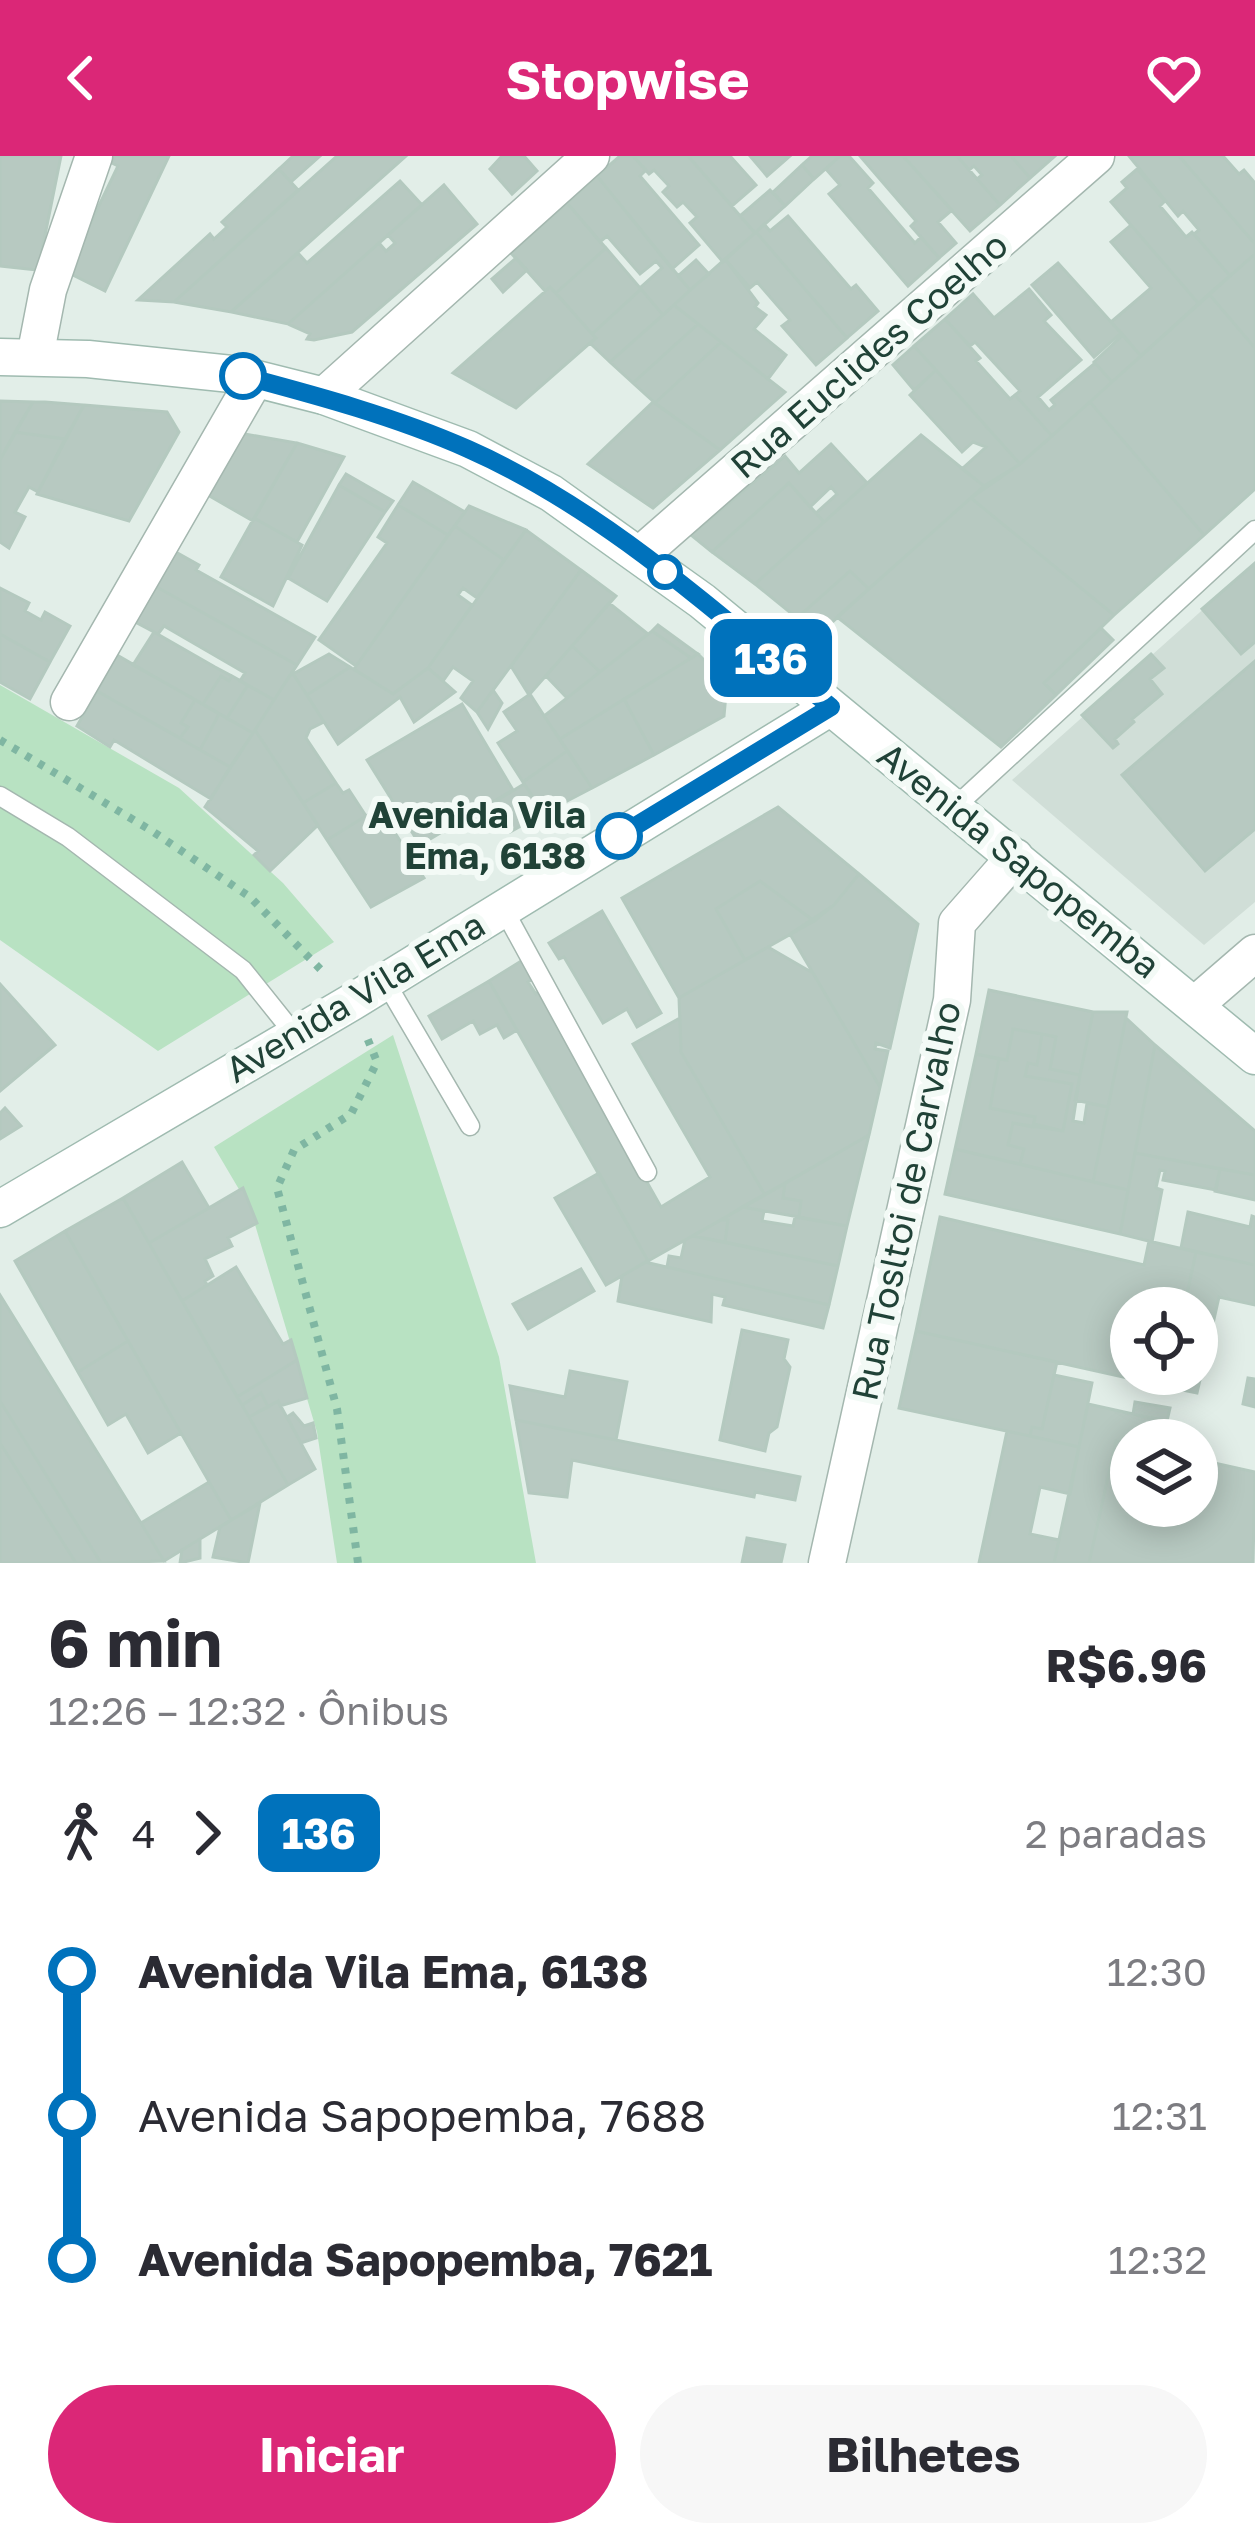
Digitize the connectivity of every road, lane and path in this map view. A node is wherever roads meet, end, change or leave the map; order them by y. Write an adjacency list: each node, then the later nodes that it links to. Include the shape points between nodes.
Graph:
1 (94, 156): 4 (main road)
2 (591, 156): 6 (main road)
3 (1096, 156): 8 (main road, Rua Euclides Coelho)
4 (18, 357): 5 (main road, Avenida Sapopemba)
5 (255, 379): 6 (main road, Avenida Sapopemba); 9 (main road)
6 (324, 396): 8 (main road, Avenida Sapopemba, via 468,449)
7 (1255, 530): 12 (lane)
8 (641, 554): 10 (main road, Avenida Sapopemba)
9 (68, 702)
10 (831, 707): 12 (main road, Avenida Sapopemba); 14 (main road, Avenida Vila Ema)
11 (0, 796): 18 (lane, via 68,837 243,970)
12 (955, 808): 13 (main road, Avenida Sapopemba)
13 (1015, 857): 17 (main road, Avenida Sapopemba); 23 (main road, Rua Tosltoi de Carvalho, via 957,923 952,1000)
14 (503, 908): 16 (main road, Avenida Vila Ema); 21 (lane)
15 (1255, 953): 17 (main road)
16 (385, 981): 18 (main road, Avenida Vila Ema); 20 (lane)
17 (1196, 1004): 19 (main road, Avenida Sapopemba)
18 (295, 1035): 22 (main road, Avenida Vila Ema)
19 (1255, 1056)
20 (470, 1126)
21 (647, 1172)
22 (0, 1209)
23 (826, 1563)

